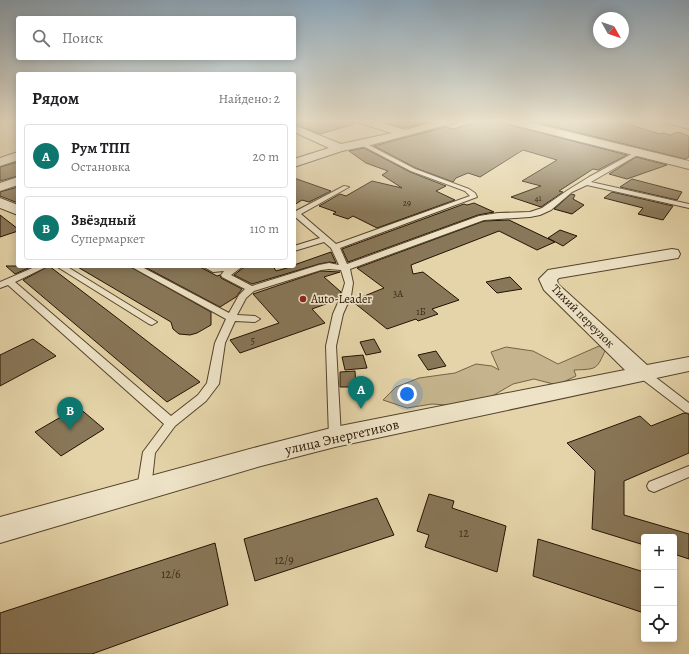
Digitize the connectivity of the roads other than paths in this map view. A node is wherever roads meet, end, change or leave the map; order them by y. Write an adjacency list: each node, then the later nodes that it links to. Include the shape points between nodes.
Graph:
1 (332, 151): 7 (street)
2 (376, 151): 17 (lane, via 413,170 467,190 474,198)
3 (633, 151): 4 (street)
4 (639, 152): 8 (street); 10 (lane, via 591,178)
5 (16, 157): 6 (street)
6 (0, 162)
7 (296, 162)
8 (689, 164)
9 (16, 182): 11 (street)
10 (587, 183): 14 (lane); 28 (lane, via 571,190 543,211 482,218)
11 (0, 187)
12 (346, 187): 16 (lane, via 296,214)
13 (0, 202): 15 (street)
14 (689, 206)
15 (16, 209)
16 (326, 239): 17 (lane); 18 (lane)
17 (334, 247): 20 (lane)
18 (296, 248)
19 (672, 254): 35 (street, Тихий переулок, via 554,274 548,279 550,286)
20 (340, 259): 27 (lane); 28 (lane)
21 (39, 268): 29 (lane)
22 (63, 268): 33 (lane)
23 (138, 268): 31 (lane)
24 (210, 268): 25 (lane)
25 (229, 268)
26 (235, 268): 30 (lane, via 225,275)
27 (319, 268): 28 (lane); 30 (lane)
28 (345, 268): 38 (lane, via 349,283 338,314 331,346)
29 (4, 283): 37 (lane)
30 (251, 289): 31 (lane, via 242,297)
31 (231, 318): 32 (lane); 37 (lane, via 220,343 213,384 202,398)
32 (255, 319)
33 (152, 322)
34 (689, 364): 35 (street, улица Энергетиков)
35 (642, 373): 36 (lane); 38 (street, улица Энергетиков)
36 (689, 409)
37 (171, 423): 41 (lane, via 149,452)
38 (335, 437): 41 (street, улица Энергетиков)
39 (689, 471): 40 (lane)
40 (654, 486)
41 (144, 489): 42 (street, улица Энергетиков)
42 (0, 530)

